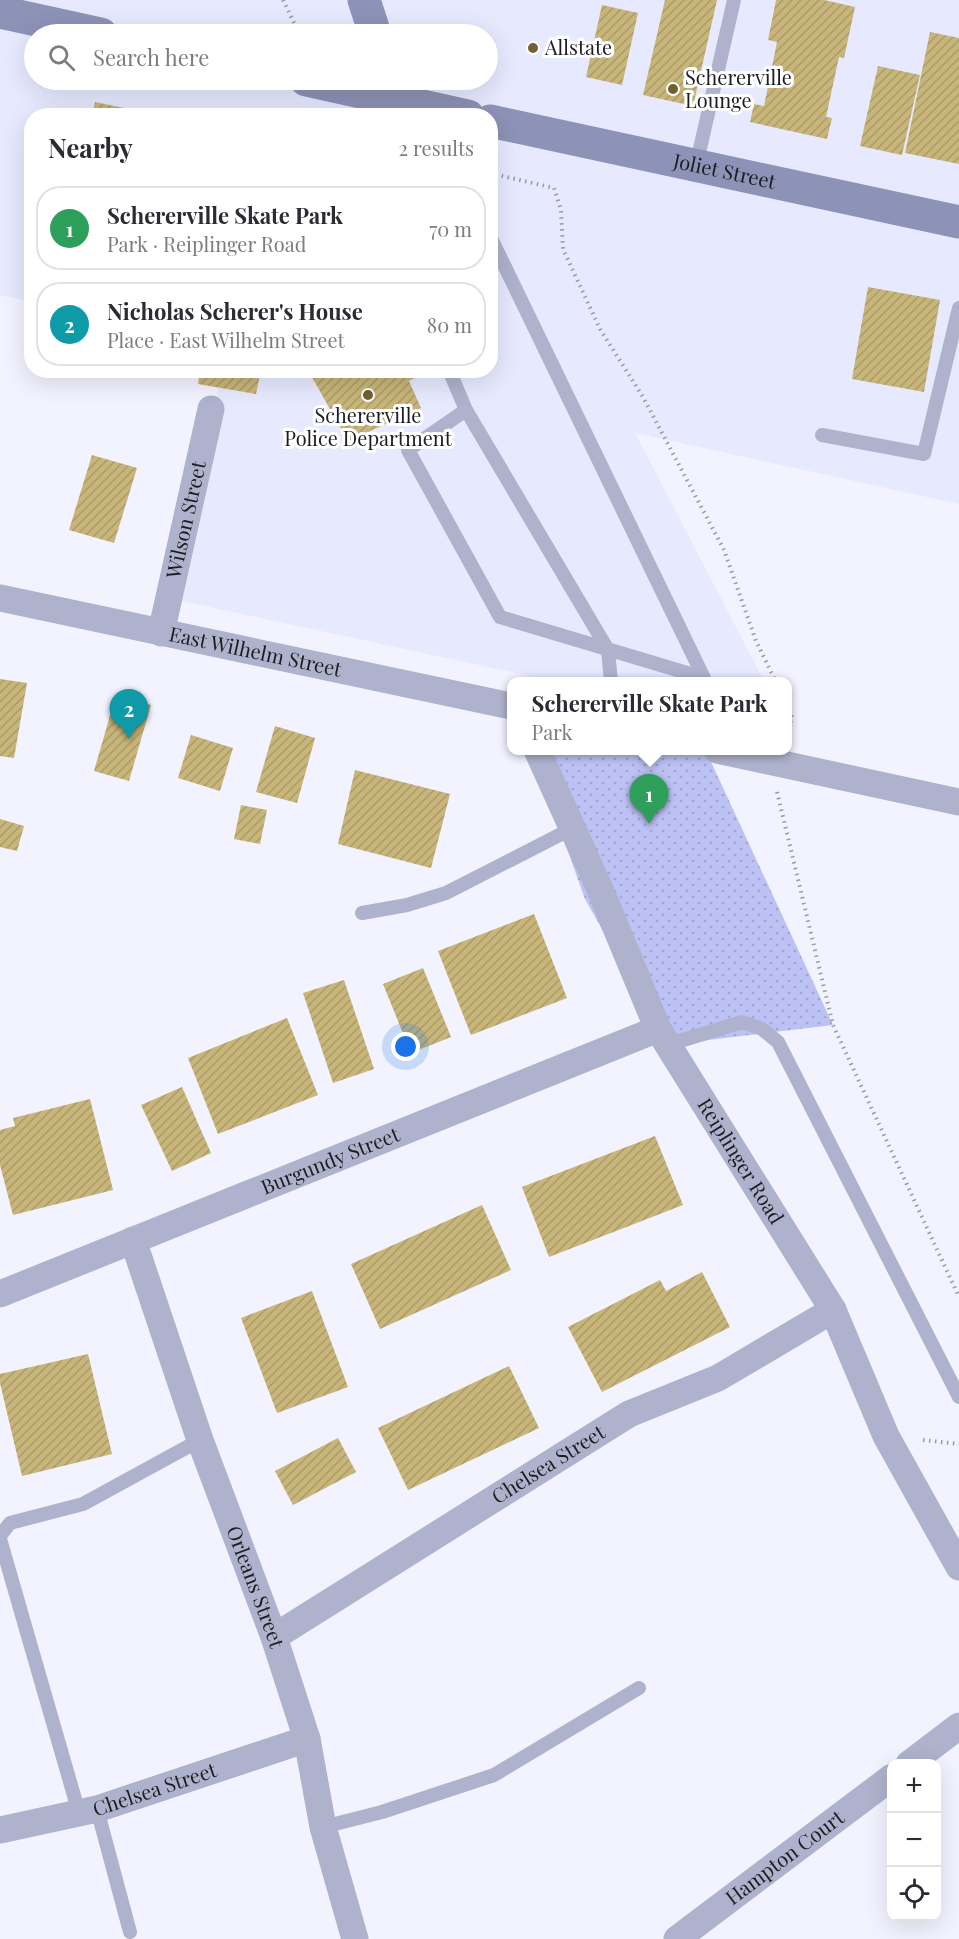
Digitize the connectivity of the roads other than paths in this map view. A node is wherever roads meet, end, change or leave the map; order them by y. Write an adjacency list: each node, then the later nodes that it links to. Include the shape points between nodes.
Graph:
1 (364, 0): 5 (street)
2 (734, 0): 10 (lane)
3 (0, 12): 4 (street)
4 (55, 24)
5 (372, 24)
6 (358, 90): 7 (street)
7 (384, 95): 8 (street)
8 (436, 108)
9 (498, 123): 10 (street, Joliet Street)
10 (696, 166): 11 (street, Joliet Street)
11 (959, 222)
12 (498, 252): 23 (lane)
13 (959, 308): 17 (lane, via 924,454)
14 (452, 378): 16 (lane)
15 (211, 409): 19 (street, Wilson Street)
16 (466, 410): 20 (lane); 20 (lane, via 408,450 500,617)
17 (822, 435)
18 (0, 598): 19 (street, East Wilhelm Street)
19 (160, 633): 24 (street, East Wilhelm Street)
20 (608, 650): 21 (lane); 22 (lane)
21 (611, 677)
22 (696, 677)
23 (705, 677)
24 (507, 705)
25 (539, 755): 28 (street, Reiplinger Road)
26 (743, 755): 27 (street)
27 (959, 802)
28 (573, 828): 29 (lane, via 446,893); 30 (street, Reiplinger Road)
29 (362, 914)
30 (663, 1037): 31 (street, Burgundy Street); 33 (street, Reiplinger Road); 34 (lane, via 742,1022 762,1029 778,1042)
31 (133, 1240): 32 (street, Burgundy Street); 35 (street, Orleans Street)
32 (0, 1294)
33 (832, 1310): 37 (street, Reiplinger Road, via 886,1436); 38 (street, Chelsea Street, via 718,1378 629,1414)
34 (959, 1397)
35 (200, 1440): 36 (lane, via 83,1504 10,1523); 38 (street, Orleans Street)
36 (0, 1538): 44 (lane)
37 (959, 1567)
38 (274, 1637): 41 (street, Orleans Street)
39 (639, 1689): 45 (lane, via 494,1775)
40 (959, 1726): 42 (street)
41 (307, 1739): 44 (street, Chelsea Street); 45 (street, Orleans Street)
42 (916, 1759)
43 (887, 1780): 49 (street, Hampton Court)
44 (88, 1811): 46 (street, Chelsea Street); 47 (lane)
45 (323, 1827): 48 (street, Orleans Street)
46 (0, 1830)
47 (130, 1932)
48 (356, 1939)
49 (677, 1939)

